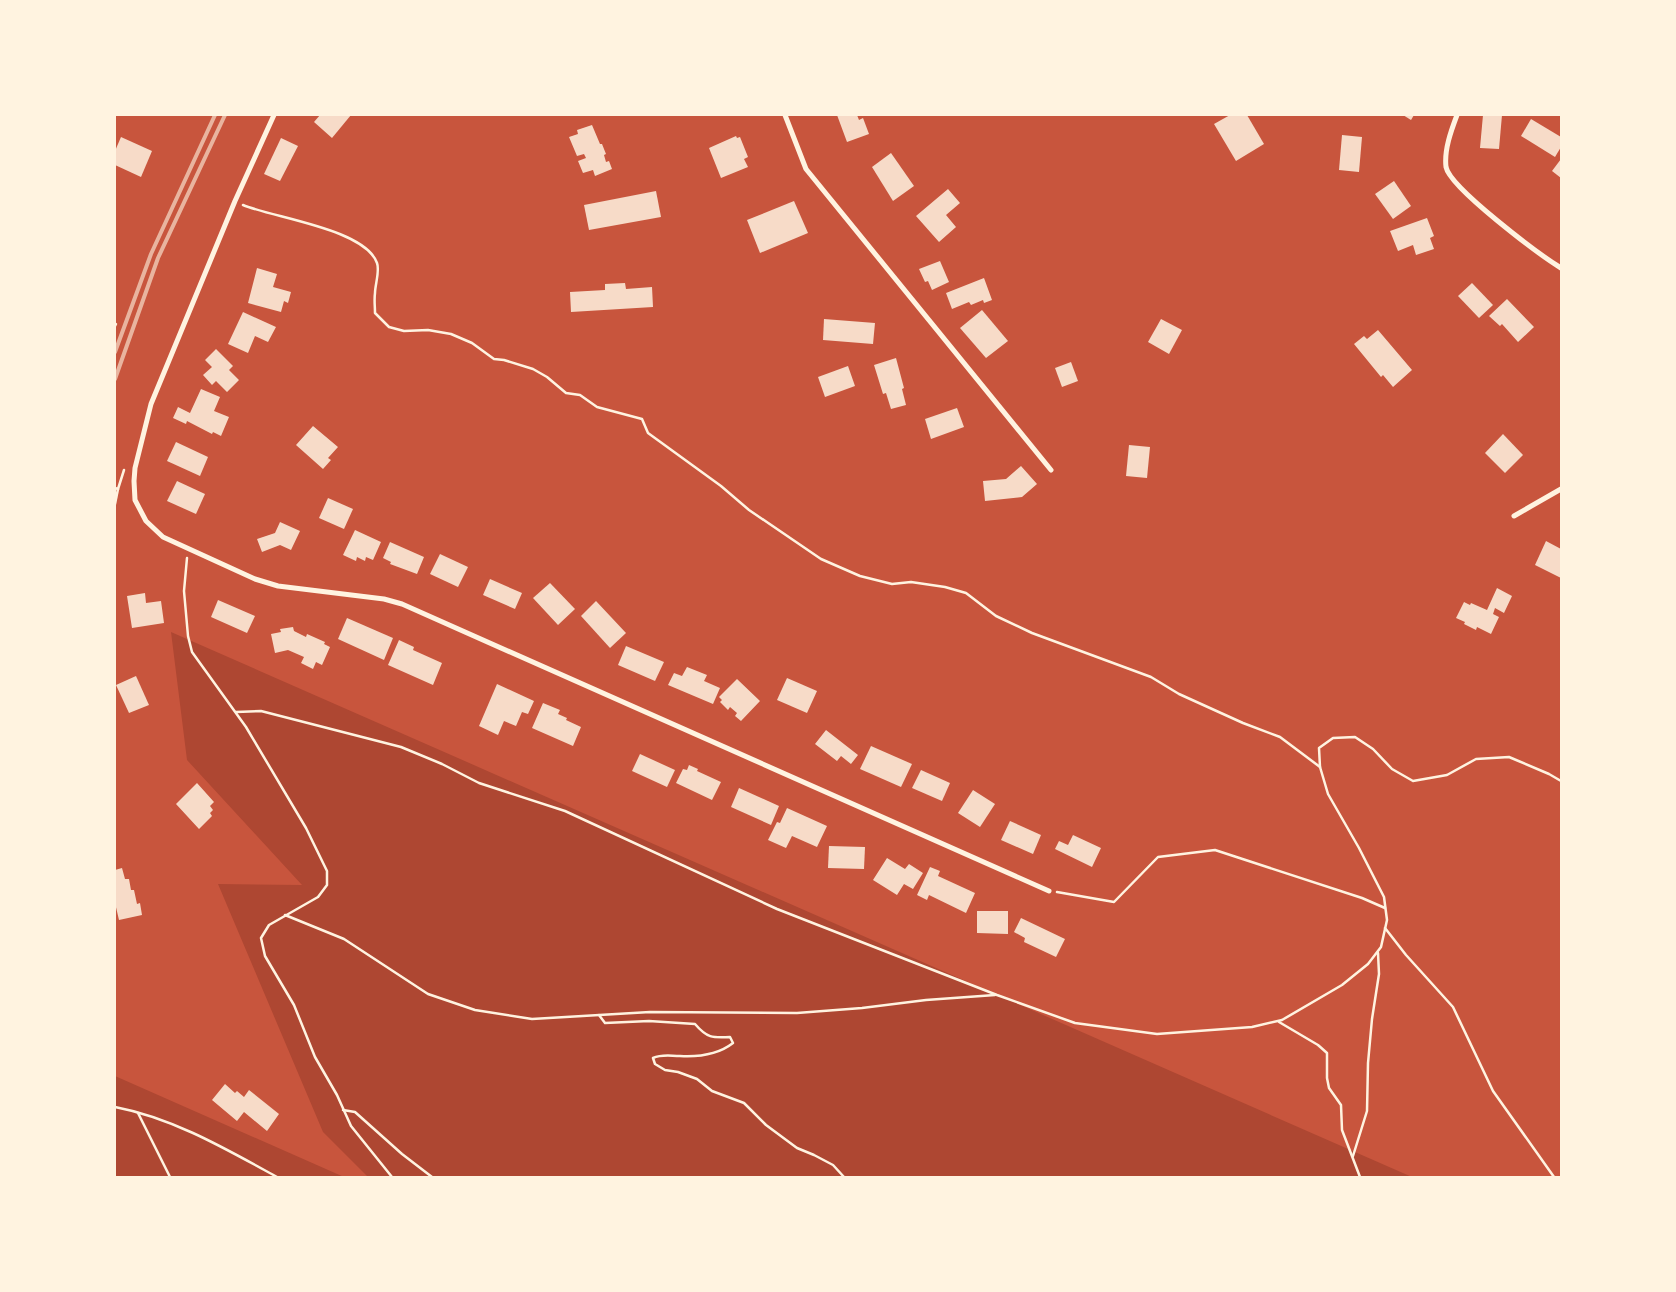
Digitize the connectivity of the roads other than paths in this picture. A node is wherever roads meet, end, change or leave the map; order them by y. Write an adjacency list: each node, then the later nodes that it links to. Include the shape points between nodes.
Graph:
1 (274, 115): 8 (street, via 151,404 134,481 135,500 146,521 163,537 278,586 402,604)
2 (785, 115): 5 (street, via 806,169)
3 (1457, 115): 4 (street, via 1450,133 1446,168 1454,182)
4 (1561, 268)
5 (1051, 470)
6 (1561, 489): 7 (street)
7 (1514, 516)
8 (1050, 891)

